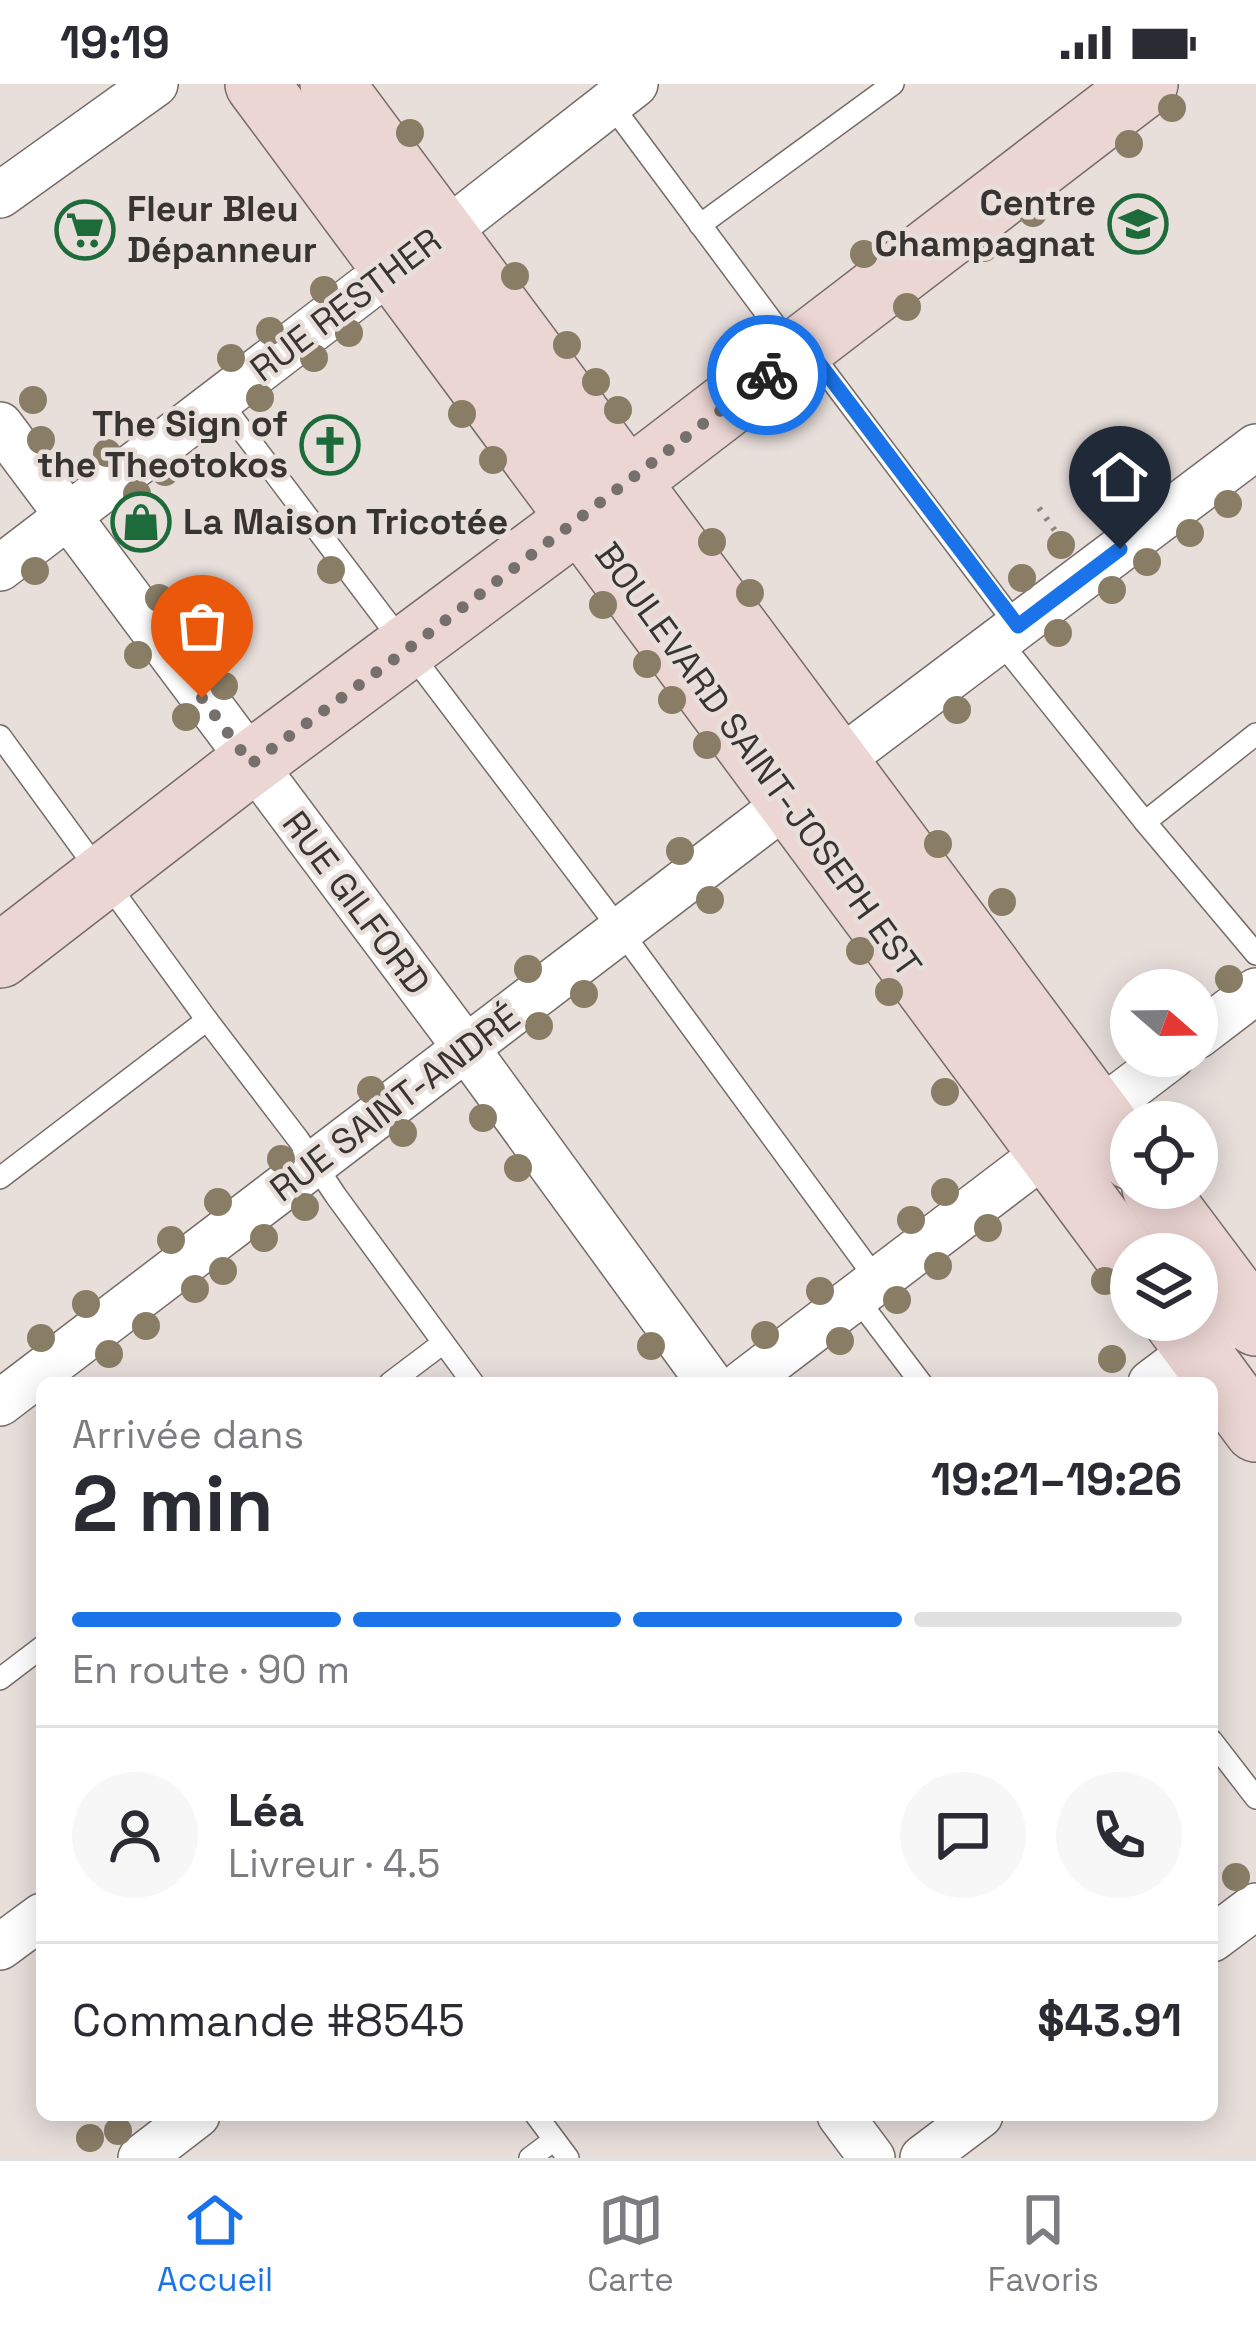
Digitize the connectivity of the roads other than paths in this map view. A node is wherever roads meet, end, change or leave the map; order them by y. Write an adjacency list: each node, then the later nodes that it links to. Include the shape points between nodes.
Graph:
1 (155, 84): 7 (street)
2 (257, 84): 9 (main road, BOULEVARD SAINT-JOSEPH EST)
3 (332, 84): 9 (main road, BOULEVARD SAINT-JOSEPH EST)
4 (893, 84): 8 (lane)
5 (1143, 85): 10 (main road)
6 (623, 93): 8 (lane); 9 (street, RUE RESTHER)
7 (0, 196)
8 (700, 225): 10 (lane)
9 (418, 251): 11 (street, RUE RESTHER); 14 (main road, BOULEVARD SAINT-JOSEPH EST)
10 (801, 350): 14 (main road); 17 (lane)
11 (219, 400): 15 (street, RUE RESTHER); 18 (lane)
12 (0, 424): 15 (street, RUE GILFORD)
13 (1256, 447): 17 (street, RUE SAINT-ANDRÉ)
14 (603, 500): 18 (main road); 23 (main road, BOULEVARD SAINT-JOSEPH EST)
15 (68, 515): 16 (street, RUE RESTHER); 22 (street, RUE GILFORD)
16 (0, 568)
17 (1008, 633): 23 (street, RUE SAINT-ANDRÉ); 24 (lane)
18 (408, 649): 22 (main road); 26 (lane)
19 (1256, 734): 24 (lane)
20 (0, 736): 21 (lane)
21 (8, 761): 25 (lane)
22 (251, 764): 25 (main road); 32 (street, RUE GILFORD)
23 (813, 783): 26 (street, RUE SAINT-ANDRÉ); 33 (main road, BOULEVARD SAINT-JOSEPH EST); 34 (main road, BOULEVARD SAINT-JOSEPH EST)
24 (1145, 822): 27 (lane)
25 (104, 876): 28 (main road); 30 (lane)
26 (621, 931): 32 (street, RUE SAINT-ANDRÉ); 39 (lane)
27 (1256, 954)
28 (0, 956)
29 (1256, 991): 31 (street)
30 (207, 1020): 35 (lane); 36 (lane)
31 (1218, 1020)
32 (466, 1048): 35 (street, RUE SAINT-ANDRÉ); 45 (street, RUE GILFORD)
33 (1110, 1130)
34 (1048, 1150): 38 (main road, BOULEVARD SAINT-JOSEPH EST); 39 (street)
35 (315, 1164): 41 (lane); 50 (street, RUE SAINT-ANDRÉ)
36 (0, 1178)
37 (1171, 1209): 40 (main road)
38 (1110, 1234)
39 (867, 1288): 46 (street); 47 (lane)
40 (1253, 1313): 42 (street)
41 (443, 1343): 43 (lane); 44 (lane)
42 (1174, 1350): 48 (main road)
43 (398, 1377)
44 (468, 1377)
45 (706, 1377)
46 (751, 1377)
47 (918, 1377)
48 (1202, 1377)
49 (1218, 1393): 51 (main road)
50 (0, 1403)
51 (1256, 1430)
52 (36, 1652): 53 (lane)
53 (0, 1679)
54 (1218, 1749): 55 (lane)
55 (1256, 1798)
56 (1256, 1906): 58 (street)
57 (36, 1920): 59 (street)
58 (1218, 1935)
59 (0, 1947)
60 (189, 2121): 65 (street)
61 (540, 2121): 64 (lane)
62 (844, 2121): 67 (street)
63 (972, 2121): 68 (street)
64 (561, 2149): 66 (lane)
65 (141, 2158)
66 (530, 2158)
67 (872, 2158)
68 (923, 2158)

